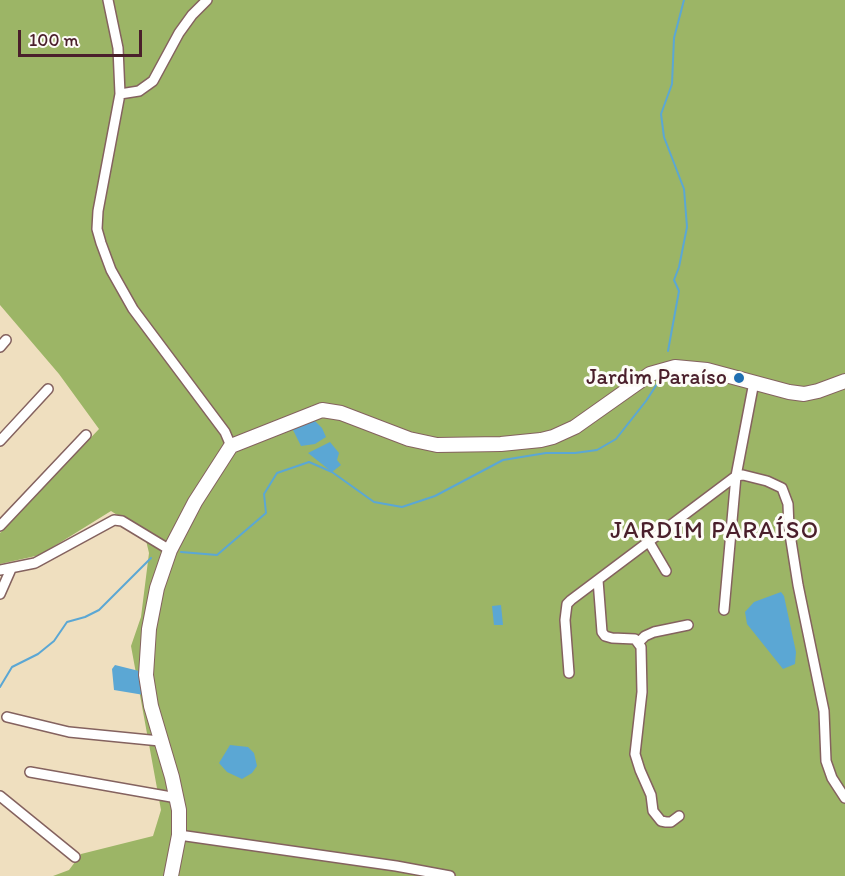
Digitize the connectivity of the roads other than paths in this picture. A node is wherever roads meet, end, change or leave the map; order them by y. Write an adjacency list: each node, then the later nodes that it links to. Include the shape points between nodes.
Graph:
1 (108, 0): 3 (street, via 118,48)
2 (207, 0): 3 (street, via 185,24 153,81 140,91)
3 (120, 94): 9 (street, via 98,211 100,243 133,309 225,432)
4 (845, 381): 5 (main road, via 804,394)
5 (754, 382): 9 (main road, via 699,368 658,370 575,427 533,441 437,445 322,410); 10 (street)
6 (48, 389): 8 (street)
7 (86, 435): 11 (street)
8 (0, 441)
9 (231, 446): 13 (main road)
10 (736, 476): 12 (street); 19 (street); 28 (street, via 767,481 785,493 798,585 824,711 826,761)
11 (0, 526)
12 (650, 542): 16 (street); 17 (street)
13 (170, 550): 14 (street, via 114,520 35,563); 24 (main road, via 153,604 146,675)
14 (11, 569): 15 (street); 18 (street)
15 (0, 570)
16 (666, 571)
17 (598, 580): 21 (street, via 605,636); 22 (street, via 567,604)
18 (0, 594)
19 (724, 610)
20 (688, 625): 21 (street, via 654,632)
21 (639, 642): 29 (street, via 642,682 635,743 637,763 656,817 670,822)
22 (568, 673)
23 (7, 717): 24 (street, via 69,732)
24 (160, 741): 27 (main road)
25 (30, 772): 27 (street)
26 (0, 796): 31 (street)
27 (177, 798): 30 (main road)
28 (845, 798)
29 (679, 816)
30 (179, 835): 32 (main road); 33 (street)
31 (75, 857)
32 (171, 876)
33 (450, 876)

